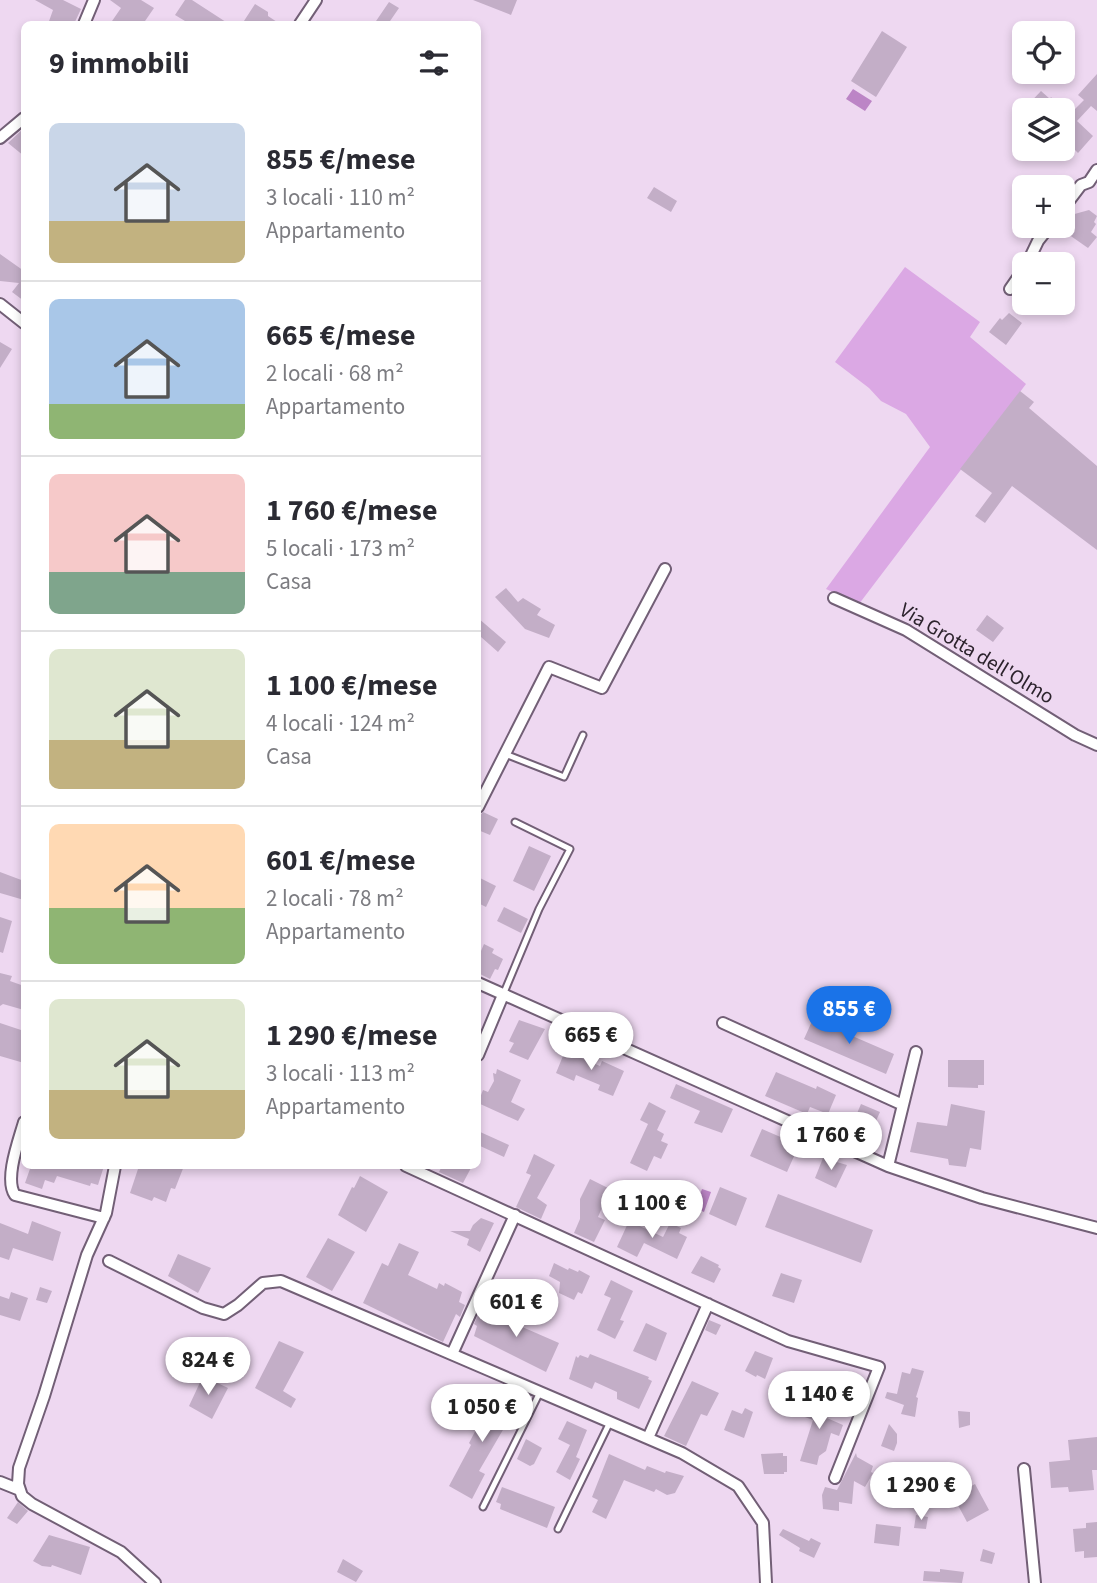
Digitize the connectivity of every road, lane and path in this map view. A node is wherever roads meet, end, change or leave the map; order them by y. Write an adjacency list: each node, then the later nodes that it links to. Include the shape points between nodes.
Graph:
1 (94, 0): 3 (street)
2 (316, 0): 4 (street)
3 (85, 21)
4 (302, 21)
5 (21, 120): 6 (street)
6 (0, 138)
7 (1097, 170): 8 (street)
8 (1075, 194)
9 (1012, 286): 10 (street)
10 (1010, 289)
11 (0, 304): 12 (street)
12 (21, 321)
13 (665, 569): 17 (street, via 603,688 549,667)
14 (834, 598): 16 (street, Via Grotta dell'Olmo, via 906,630)
15 (583, 735): 17 (lane, via 564,777)
16 (1097, 745)
17 (505, 754): 18 (street)
18 (481, 801)
19 (515, 822): 21 (lane, via 570,849)
20 (481, 984): 21 (street)
21 (503, 995): 23 (street); 27 (street)
22 (723, 1023): 25 (street)
23 (481, 1048)
24 (916, 1052): 25 (street)
25 (903, 1105): 27 (street)
26 (21, 1134): 31 (street, via 10,1177 15,1195)
27 (888, 1166): 32 (street, via 982,1198)
28 (114, 1169): 31 (street)
29 (429, 1170): 30 (street)
30 (515, 1215): 34 (street); 35 (street)
31 (104, 1217): 42 (street, via 87,1255 19,1468)
32 (1097, 1228)
33 (109, 1261): 35 (street, via 224,1314 263,1283 281,1281)
34 (708, 1304): 38 (street); 40 (street, via 788,1341 879,1367)
35 (452, 1354): 36 (street)
36 (540, 1392): 37 (street); 43 (lane)
37 (611, 1422): 38 (street); 44 (lane)
38 (648, 1438): 46 (street, via 738,1486 763,1523)
39 (1024, 1469): 47 (street)
40 (835, 1478)
41 (0, 1482): 42 (street)
42 (20, 1490): 45 (street, via 32,1504 121,1552)
43 (483, 1507)
44 (558, 1530)
45 (155, 1583)
46 (766, 1583)
47 (1035, 1583)

